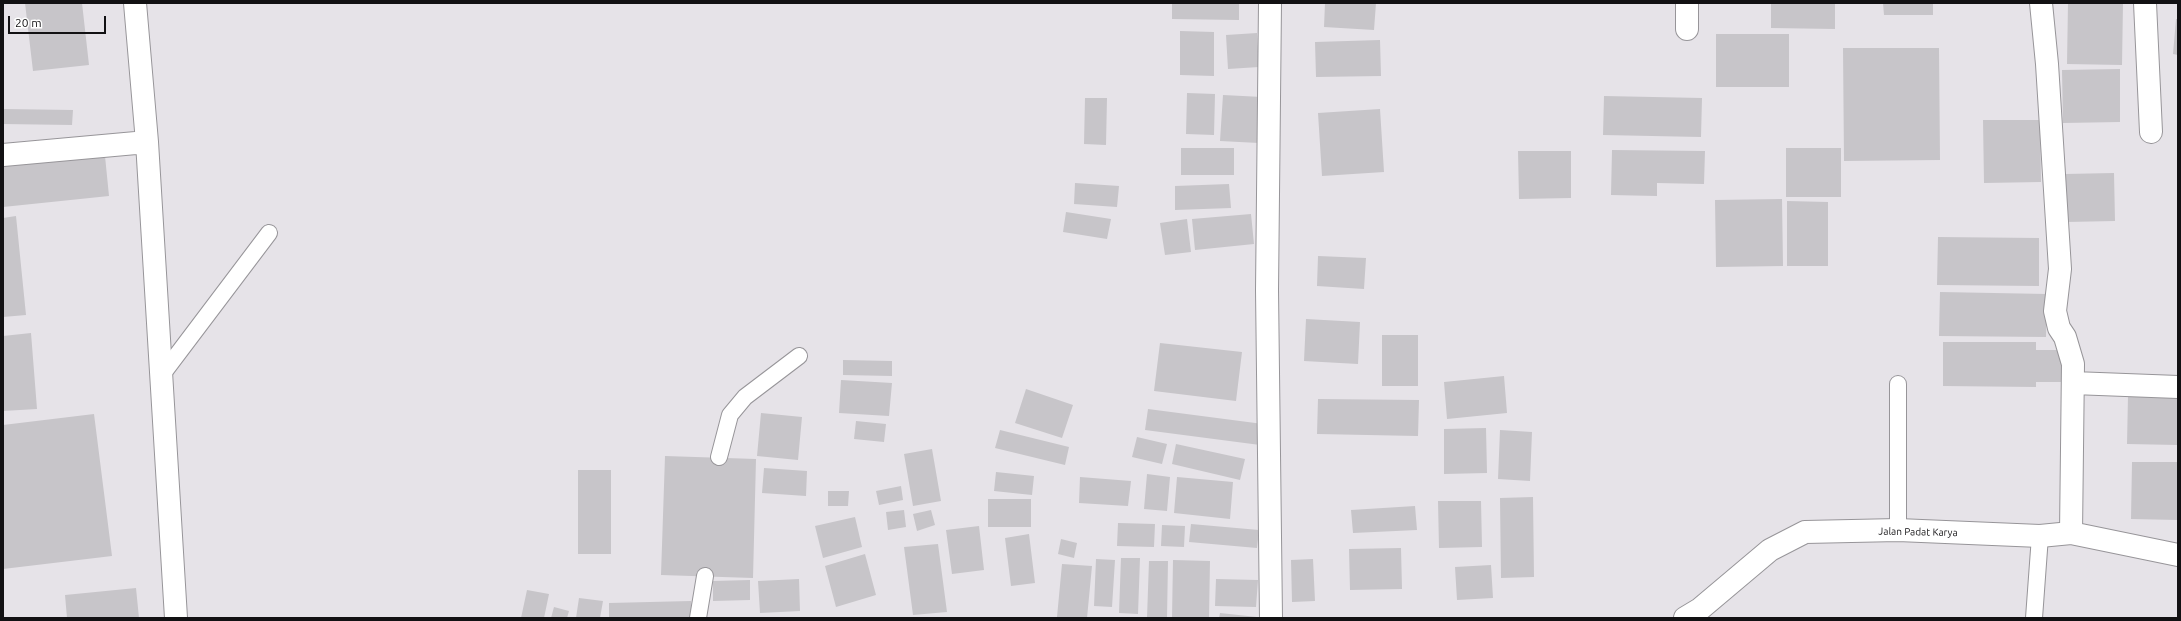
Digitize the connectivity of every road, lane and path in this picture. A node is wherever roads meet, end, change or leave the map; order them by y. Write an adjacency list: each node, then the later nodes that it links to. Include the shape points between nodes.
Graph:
1 (135, 3): 8 (street)
2 (1270, 3): 24 (street, via 1267,290)
3 (1687, 3): 6 (street)
4 (2042, 3): 13 (street, via 2060,269 2055,311 2073,364)
5 (2145, 3): 7 (street)
6 (1687, 29)
7 (2151, 132)
8 (147, 142): 9 (street); 12 (street)
9 (3, 155)
10 (269, 233): 12 (lane)
11 (799, 356): 16 (lane, via 745,397 730,415)
12 (161, 376): 22 (street)
13 (2073, 383): 15 (street); 18 (street)
14 (1898, 384): 17 (lane)
15 (2178, 387)
16 (719, 457)
17 (1898, 530): 19 (street, Jalan Padat Karya); 25 (street, Jalan Padat Karya, via 1813,532 1800,535 1770,550 1700,609)
18 (2071, 533): 19 (street, Jalan Padat Karya); 20 (street, Jalan Padat Karya)
19 (2040, 536): 26 (lane)
20 (2178, 555)
21 (705, 576): 23 (lane)
22 (176, 618)
23 (698, 618)
24 (1271, 618)
25 (1685, 618)
26 (2034, 618)

